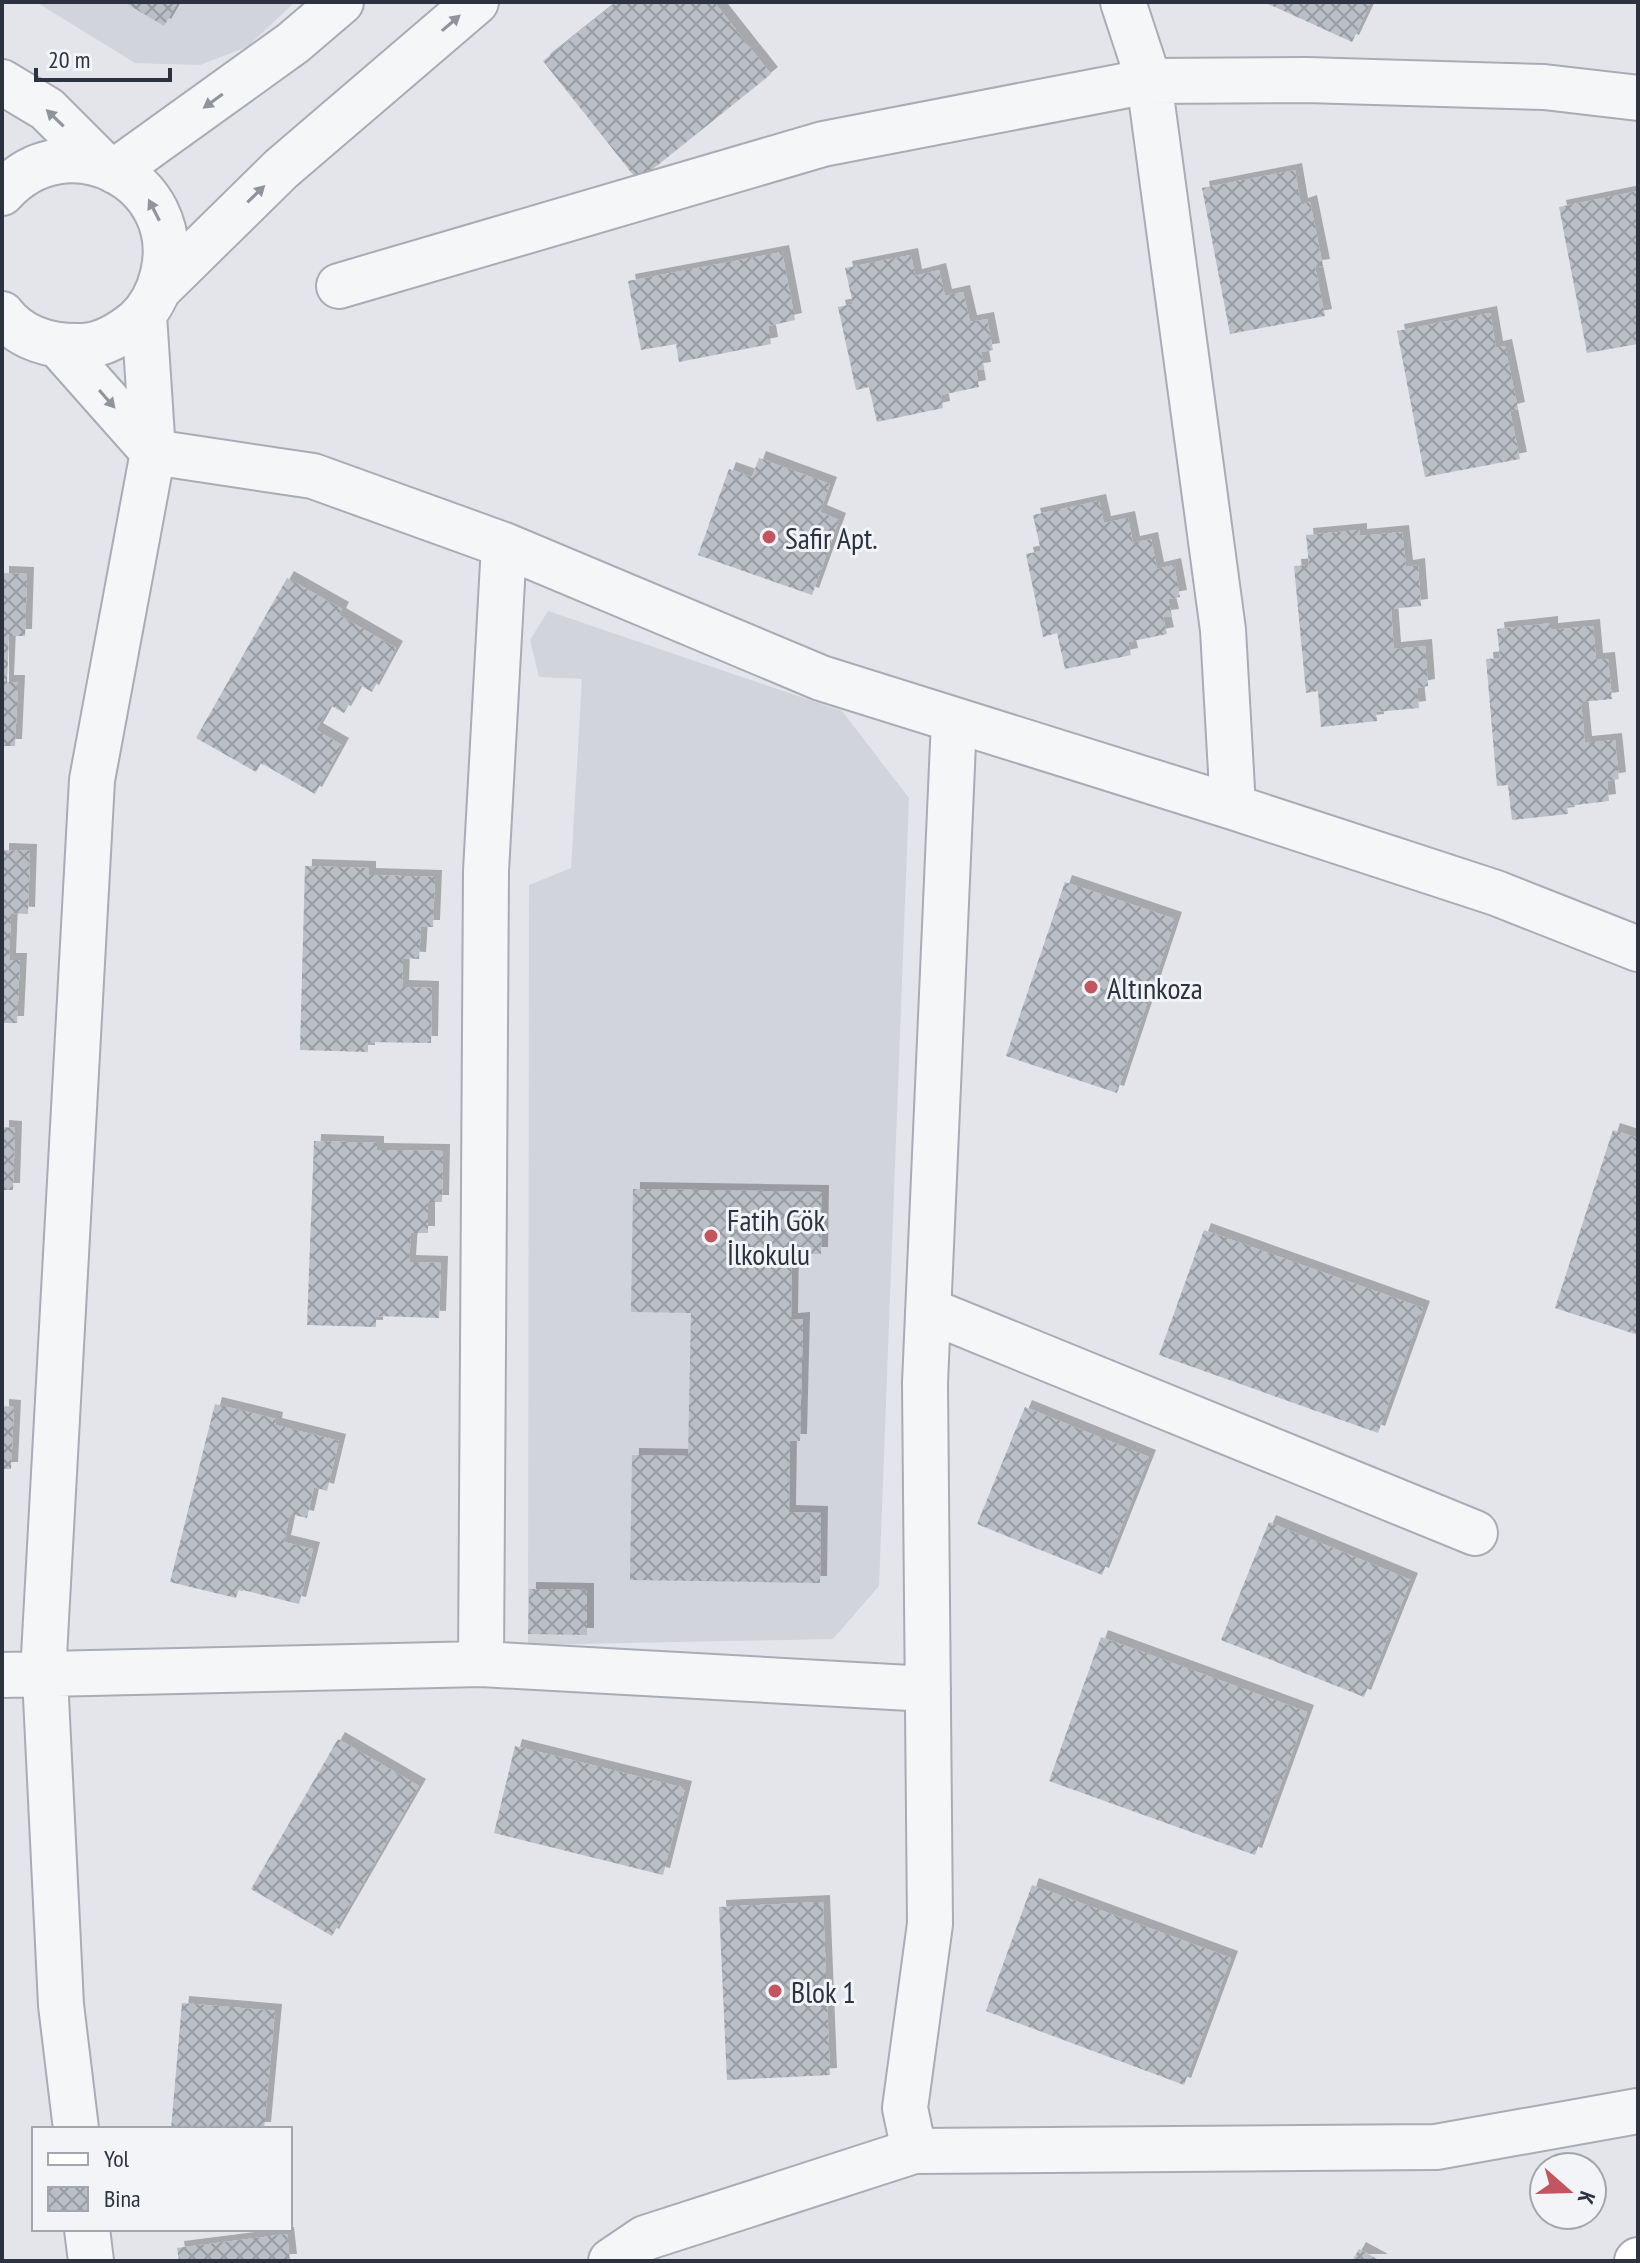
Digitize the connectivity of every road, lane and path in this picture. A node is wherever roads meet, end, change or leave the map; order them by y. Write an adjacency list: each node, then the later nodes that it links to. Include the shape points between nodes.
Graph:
1 (341, 2): 7 (street, one-way to 7, via 293,43)
2 (476, 2): 10 (street, one-way to 2, via 281,169)
3 (1123, 2): 4 (street)
4 (1149, 81): 6 (street, via 1544,87); 9 (street, via 823,144); 15 (street, via 1223,630)
5 (2, 82): 7 (street, one-way to 5, via 47,109)
6 (1638, 98)
7 (108, 167): 8 (street, via 75,159 49,163); 10 (street, one-way to 7, via 167,258 163,227 150,200 128,177)
8 (3, 190)
9 (339, 286)
10 (152, 301): 11 (street, via 120,335 92,346); 12 (street)
11 (24, 336): 12 (street, one-way to 12)
12 (153, 452): 13 (street, via 313,476); 21 (street, via 92,780)
13 (504, 545): 14 (street, via 821,678); 19 (street, via 486,871)
14 (954, 720): 15 (street); 17 (street)
15 (1233, 807): 16 (street, via 1496,893)
16 (1638, 949)
17 (928, 1310): 18 (street); 22 (street)
18 (1475, 1533)
19 (481, 1664): 21 (street); 22 (street)
20 (2, 1675): 21 (street)
21 (45, 1675): 24 (street, via 61,2005)
22 (928, 1689): 25 (street, via 930,1924 905,2108)
23 (1638, 2111): 25 (street, via 1436,2147)
24 (76, 2127)
25 (914, 2151): 27 (street)
26 (87, 2231): 28 (street)
27 (632, 2253)
28 (91, 2261)

